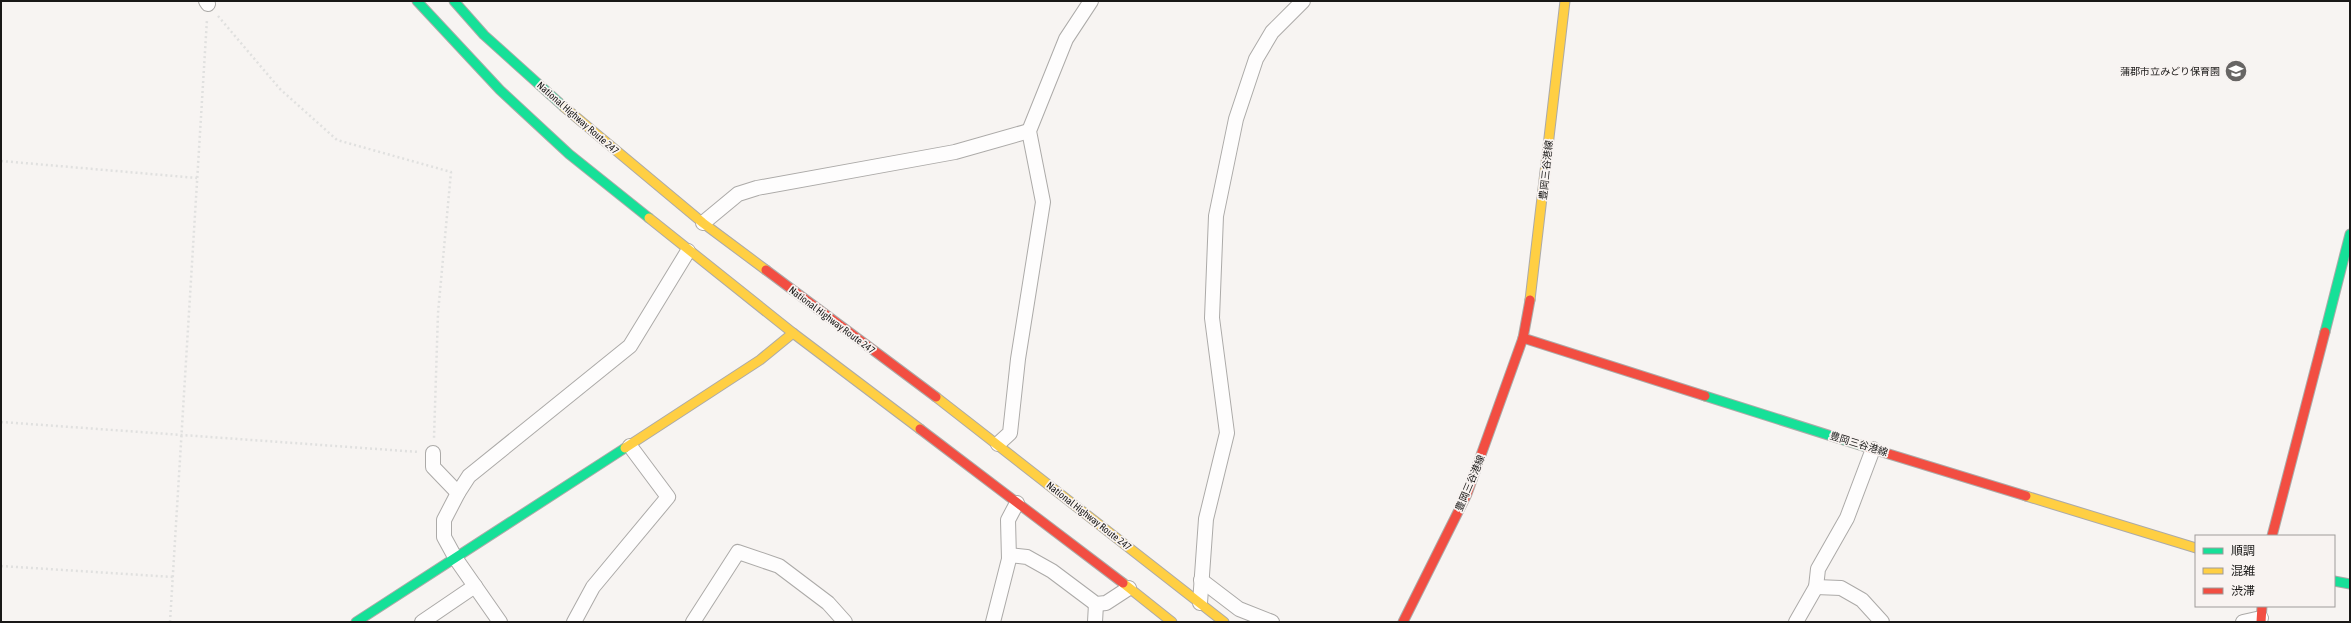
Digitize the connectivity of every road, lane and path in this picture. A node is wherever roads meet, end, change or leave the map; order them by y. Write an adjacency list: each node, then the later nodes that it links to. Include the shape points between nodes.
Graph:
1 (417, 1): 12 (main road, via 500,90 569,154)
2 (454, 1): 10 (main road, National Highway Route 247, via 484,35)
3 (1091, 1): 7 (street, via 1066,39)
4 (1303, 1): 29 (street, via 1272,32 1256,59 1236,119 1216,216 1212,318 1227,433 1206,519)
5 (1565, 1): 14 (main road, 豊岡三谷港線, via 1533,284)
6 (207, 3): 9 (path); 20 (path, via 280,89 337,140 451,172 438,313)
7 (1029, 131): 10 (street, via 955,152 757,188 738,194); 17 (street, via 1043,202 1018,358 1010,433)
8 (1, 161): 9 (path)
9 (196, 178): 16 (path)
10 (703, 223): 17 (main road, National Highway Route 247)
11 (2350, 234): 23 (main road)
12 (688, 251): 13 (main road); 21 (street, via 630,346 469,476)
13 (793, 333): 18 (main road, via 760,360); 22 (main road)
14 (1524, 338): 19 (main road, 豊岡三谷港線); 50 (main road, 豊岡三谷港線, via 1467,494)
15 (1, 422): 16 (path)
16 (182, 436): 20 (path); 28 (path)
17 (998, 444): 35 (main road, National Highway Route 247)
18 (630, 446): 26 (main road); 42 (street, via 668,497 593,587)
19 (1873, 449): 24 (main road, 豊岡三谷港線); 33 (street, via 1847,518 1818,569)
20 (433, 453): 21 (street, via 433,467)
21 (458, 493): 26 (street, via 444,520 444,536)
22 (1017, 503): 25 (street, via 1008,520); 34 (main road)
23 (2272, 535)
24 (2195, 548)
25 (1009, 555): 36 (street, via 1027,557 1052,571); 45 (street)
26 (456, 559): 32 (street); 39 (main road)
27 (1, 566): 28 (path)
28 (173, 577): 38 (path)
29 (1201, 580): 35 (street); 49 (street, via 1239,609)
30 (2335, 581): 31 (main road)
31 (2350, 584)
32 (475, 586): 40 (street); 41 (street)
33 (1816, 586): 51 (street); 52 (street, via 1841,588 1862,600)
34 (1129, 588): 36 (street, via 1106,603); 47 (main road)
35 (1200, 603): 48 (main road, National Highway Route 247)
36 (1096, 604): 46 (street)
37 (2261, 615): 53 (street)
38 (170, 622)
39 (356, 622)
40 (422, 622)
41 (500, 622)
42 (574, 622)
43 (693, 622): 44 (street, via 738,552 779,566 828,603)
44 (845, 622)
45 (993, 622)
46 (1095, 622)
47 (1172, 622)
48 (1224, 622)
49 (1272, 622)
50 (1403, 622)
51 (1796, 622)
52 (1882, 622)
53 (2244, 622)

